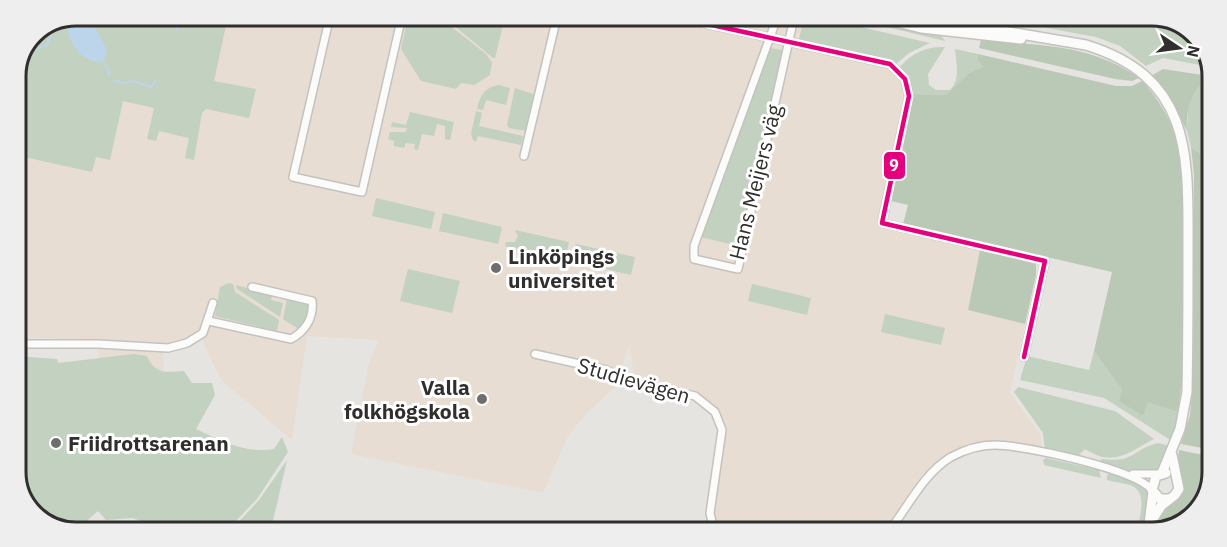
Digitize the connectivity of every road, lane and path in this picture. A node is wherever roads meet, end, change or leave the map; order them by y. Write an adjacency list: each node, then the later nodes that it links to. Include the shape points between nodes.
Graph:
1 (328, 26): 2 (street, via 293,177 362,192)
2 (400, 26)
3 (555, 26): 12 (street)
4 (720, 26): 9 (street)
5 (774, 26): 9 (street, Hans Meijers väg)
6 (792, 26): 10 (street, Hans Meijers väg)
7 (921, 26): 11 (main road)
8 (973, 26): 11 (main road)
9 (770, 36): 10 (street); 10 (street, Hans Meijers väg, via 694,246 694,259 738,269)
10 (788, 41): 18 (street, via 890,64 905,79 909,96 882,223 1045,261)
11 (1086, 45): 19 (main road, via 1109,53 1154,86 1176,119 1188,163 1187,392)
12 (524, 156)
13 (252, 287): 15 (street, via 312,302 304,328 291,339)
14 (213, 303): 15 (street)
15 (209, 321): 16 (street, via 203,333 168,348)
16 (26, 345)
17 (535, 354): 25 (street, Studievägen, via 606,370 627,380 695,396 707,404 718,417 722,430 710,513)
18 (1024, 357)
19 (1172, 453): 21 (main road); 22 (main road)
20 (1127, 473): 21 (street); 23 (street, via 1142,480); 26 (street, via 1007,446 975,448 940,466)
21 (1160, 473): 22 (main road); 23 (main road, via 1152,482)
22 (1177, 479): 24 (main road, via 1178,492)
23 (1152, 491): 24 (main road, via 1160,499); 27 (main road)
24 (1169, 499): 28 (main road)
25 (712, 522)
26 (896, 522)
27 (1149, 522)
28 (1152, 522)

